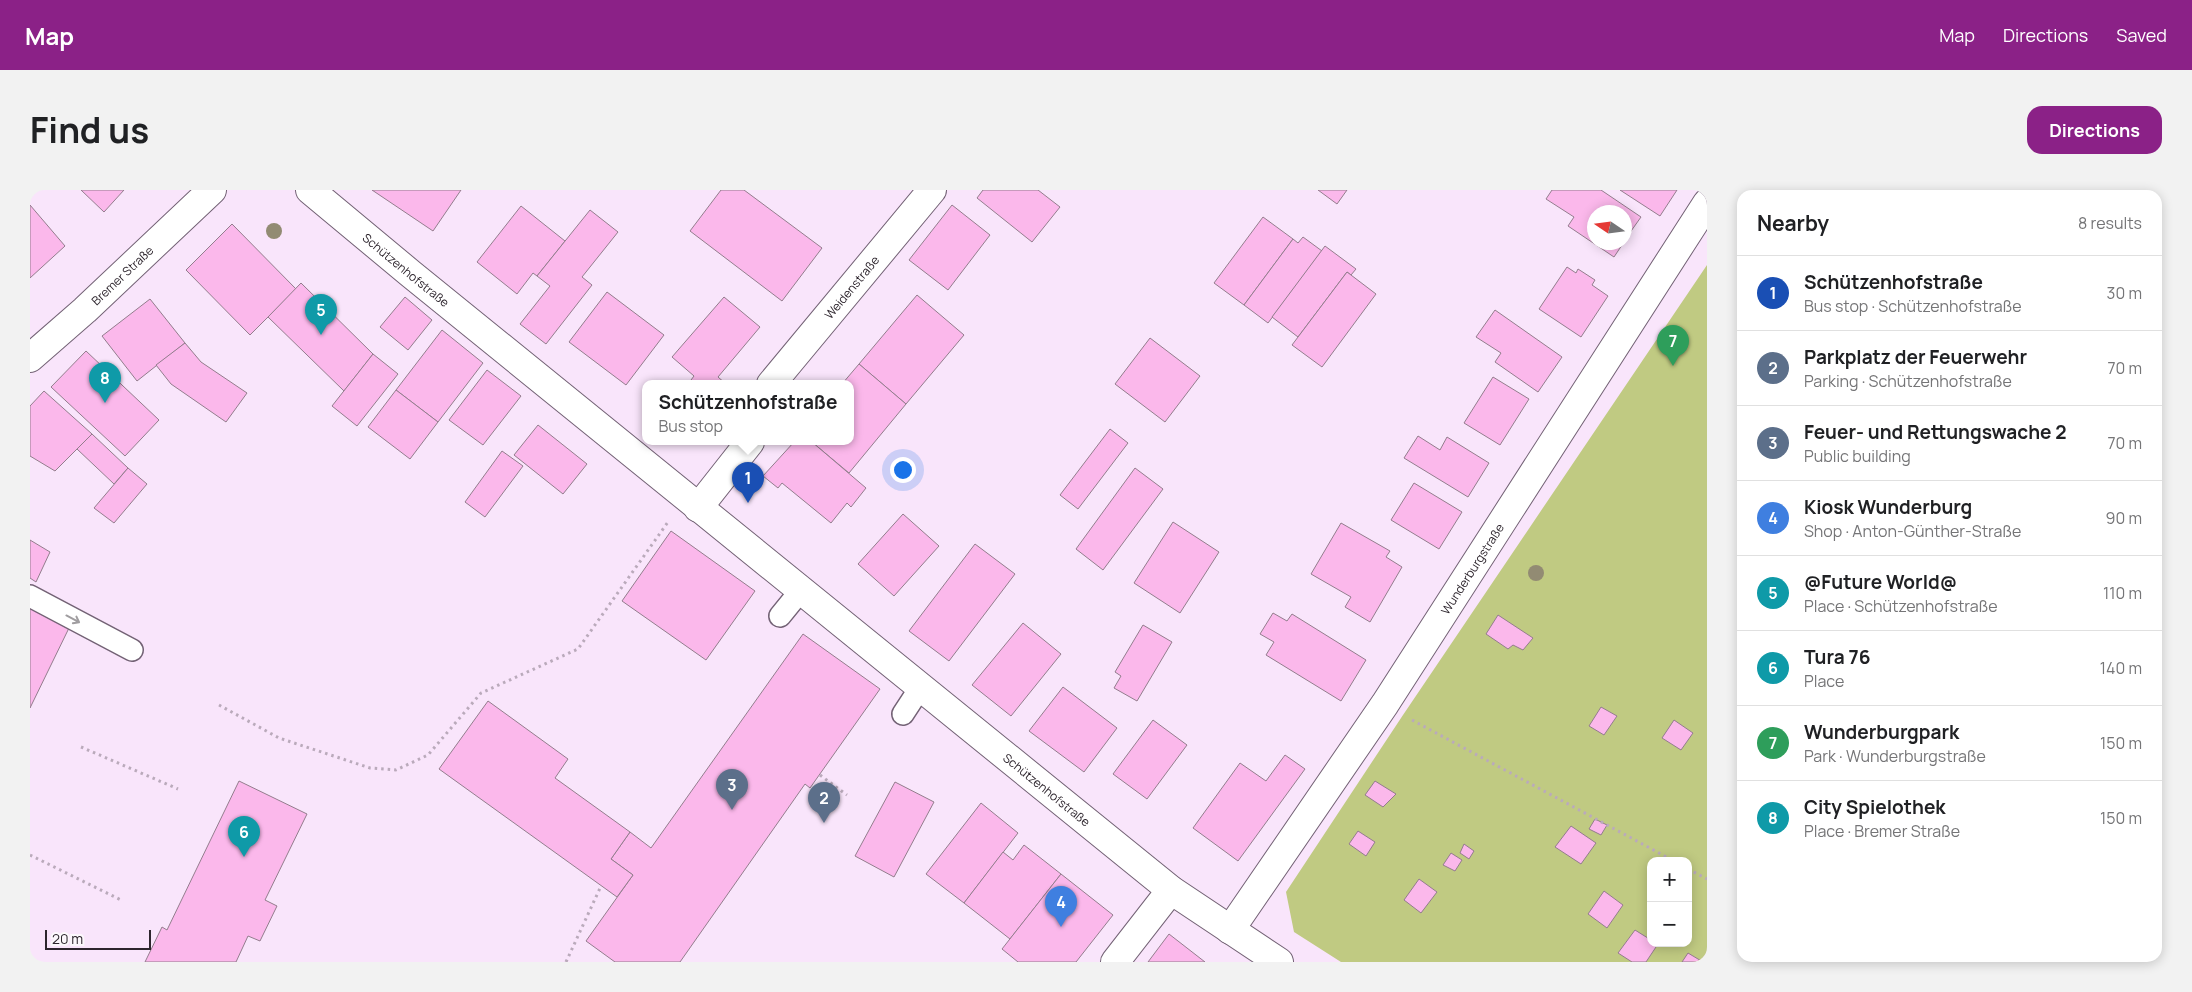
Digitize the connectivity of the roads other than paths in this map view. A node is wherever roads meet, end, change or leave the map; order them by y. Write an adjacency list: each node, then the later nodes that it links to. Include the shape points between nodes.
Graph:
1 (212, 190): 5 (street, Bremer Straße)
2 (310, 190): 8 (street, Schützenhofstraße)
3 (932, 190): 6 (street, Weidenstraße)
4 (1707, 203): 16 (street, Wunderburgstraße, via 1385,704)
5 (30, 358)
6 (774, 380)
7 (747, 445): 8 (street)
8 (692, 502): 9 (street, Schützenhofstraße)
9 (802, 589): 11 (lane); 13 (street, Schützenhofstraße)
10 (30, 596): 12 (lane, one-way to 12)
11 (780, 616)
12 (132, 650)
13 (920, 688): 14 (lane); 15 (street, Schützenhofstraße)
14 (903, 714)
15 (1171, 890): 16 (street, Schützenhofstraße); 17 (street)
16 (1230, 930): 18 (street, Schützenhofstraße)
17 (1115, 962)
18 (1279, 962)

